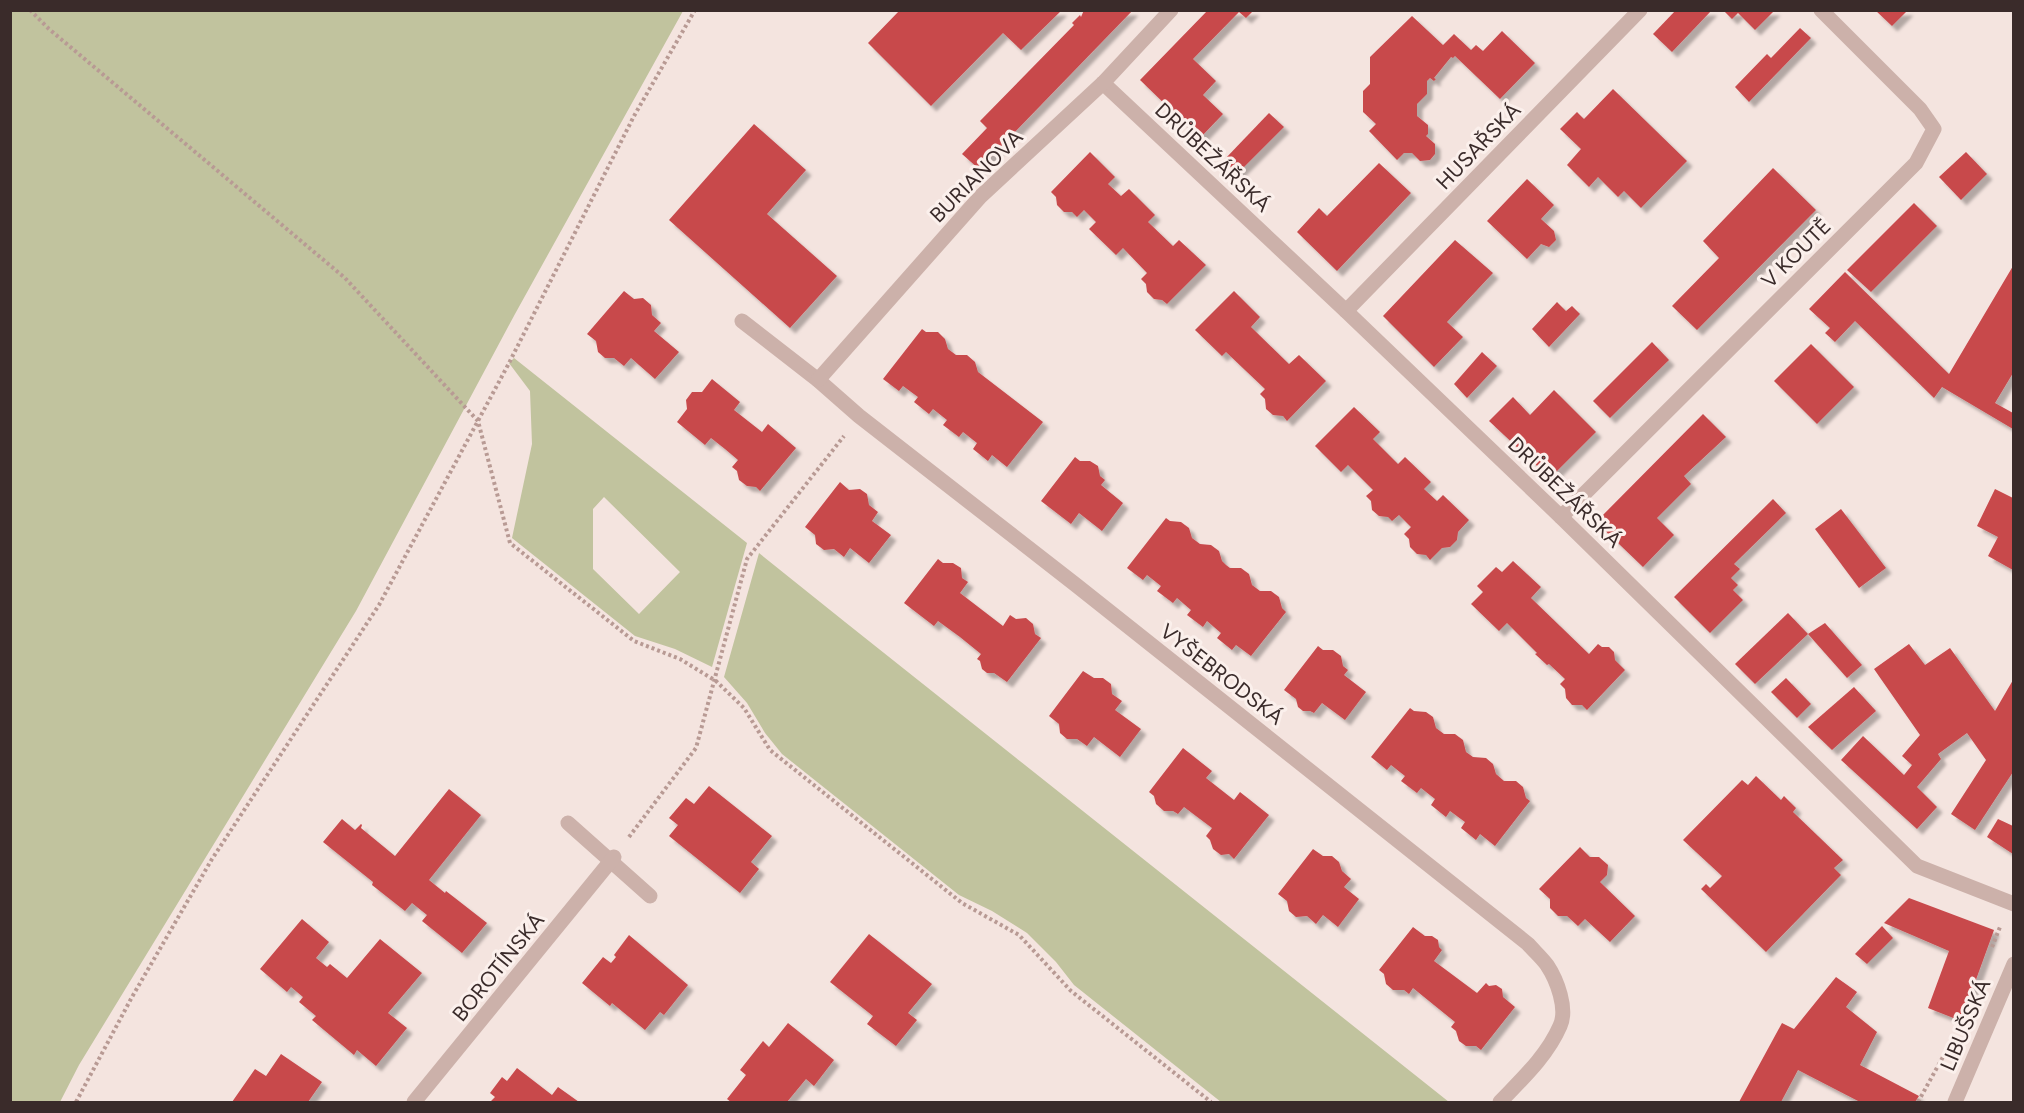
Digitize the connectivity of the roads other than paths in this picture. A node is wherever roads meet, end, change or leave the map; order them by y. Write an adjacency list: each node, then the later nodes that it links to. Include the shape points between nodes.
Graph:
1 (1171, 10): 4 (street, BURIANOVA)
2 (1640, 10): 5 (street, HUSAŘSKÁ)
3 (1821, 10): 8 (street, V KOUTĚ, via 1920,109 1934,129 1916,163)
4 (1103, 82): 5 (street, DRŮBEŽÁŘSKÁ); 7 (street, BURIANOVA, via 980,197)
5 (1346, 311): 8 (street, DRŮBEŽÁŘSKÁ)
6 (742, 321): 7 (street, VYŠEBRODSKÁ)
7 (818, 380): 15 (street, VYŠEBRODSKÁ, via 1528,944 1547,966 1558,991 1563,1008 1561,1025 1538,1062)
8 (1561, 517): 12 (street, DRŮBEŽÁŘSKÁ, via 1917,866)
9 (568, 824): 10 (street)
10 (612, 859): 11 (street); 14 (street, BOROTÍNSKÁ)
11 (650, 896)
12 (2013, 904)
13 (2013, 964): 16 (street, LIBUŠSKÁ)
14 (414, 1102)
15 (1500, 1102)
16 (1955, 1102)

